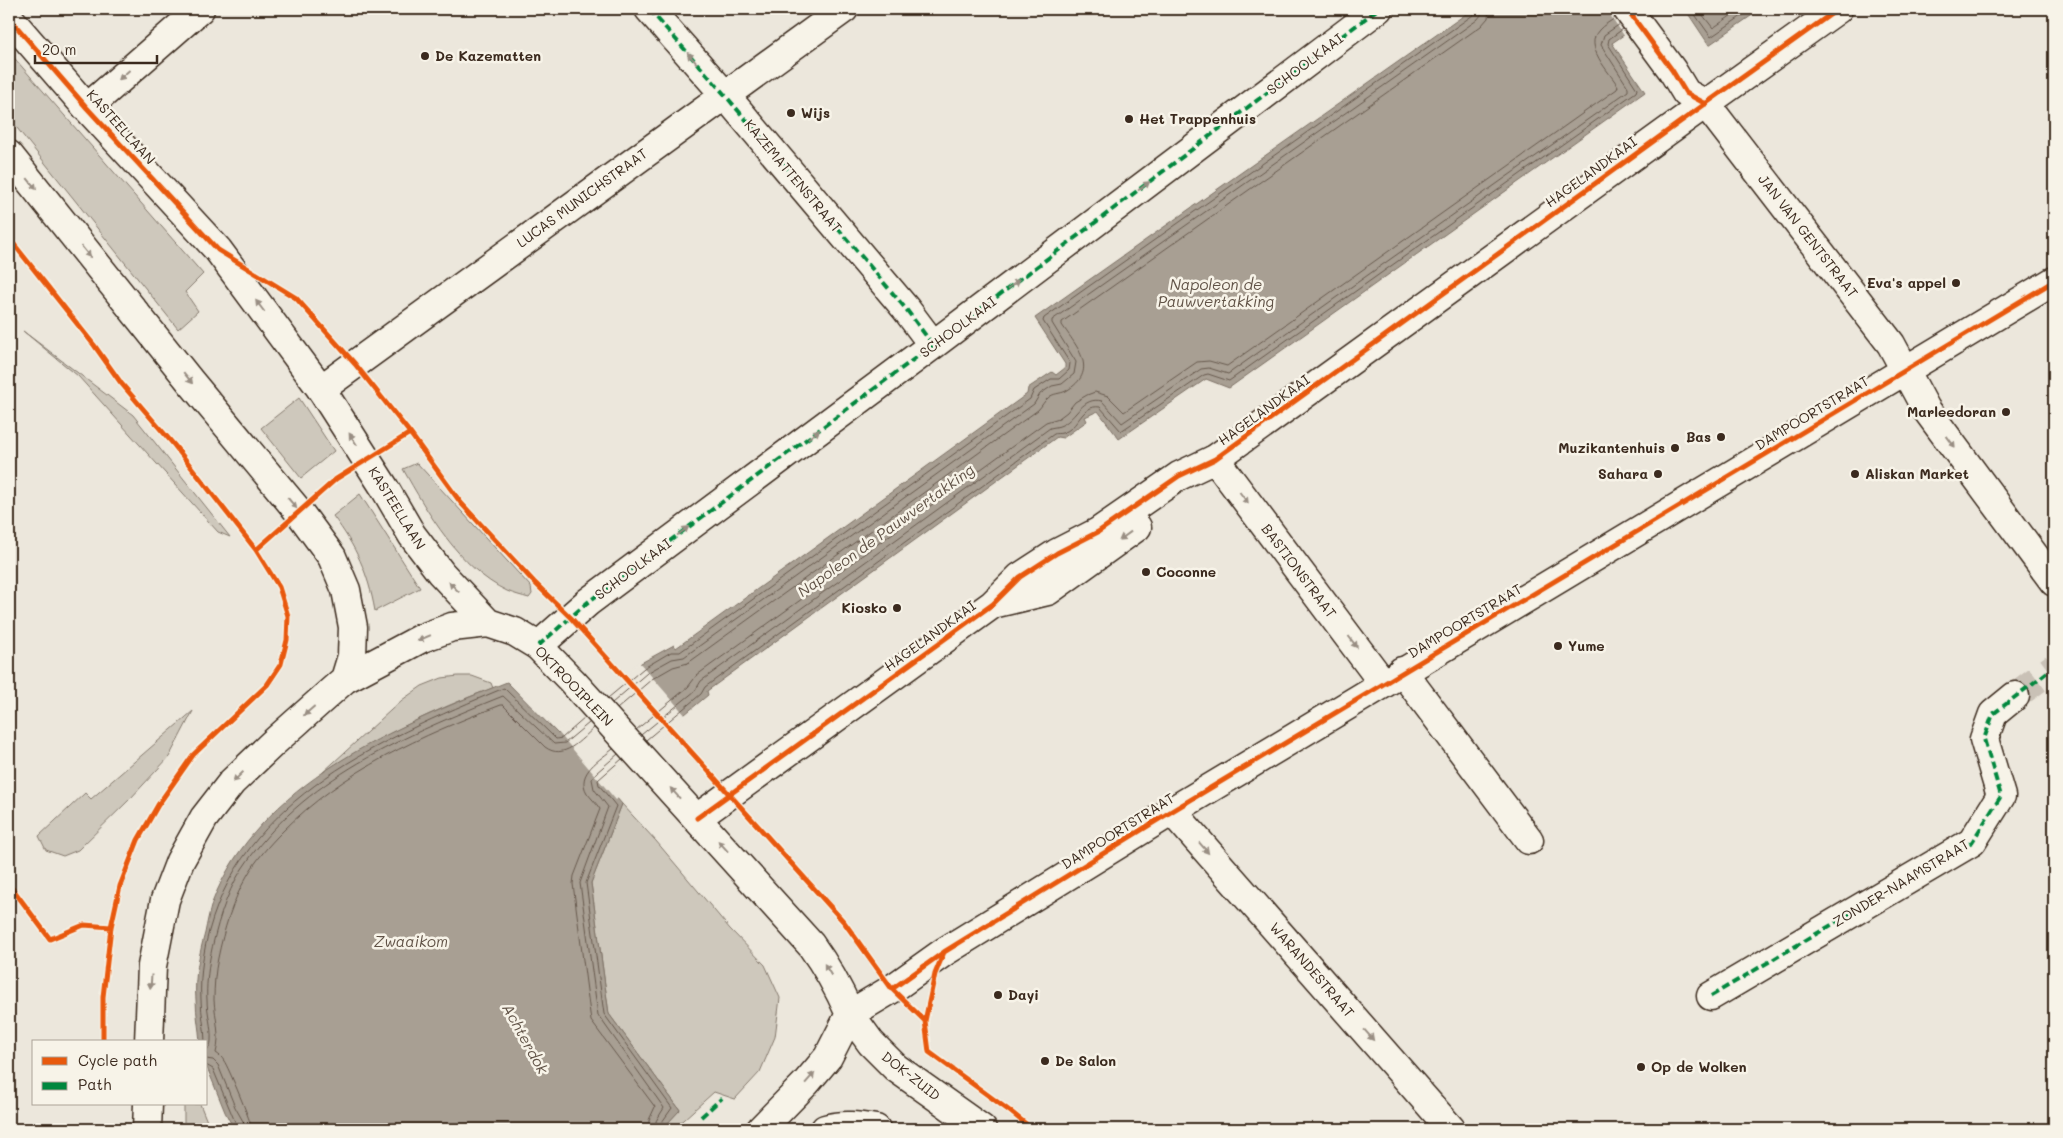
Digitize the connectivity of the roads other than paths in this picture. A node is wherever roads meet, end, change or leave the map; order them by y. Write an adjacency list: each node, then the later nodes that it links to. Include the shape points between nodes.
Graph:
1 (200, 9): 10 (street, one-way to 10)
2 (649, 9): 8 (street, KAZEMATTENSTRAAT, one-way to 2)
3 (844, 9): 8 (street, LUCAS MUNICHSTRAAT)
4 (1378, 9): 13 (street, SCHOOLKAAI, one-way to 4)
5 (1628, 9): 9 (street, via 1686,93)
6 (1838, 9): 9 (street, HAGELANDKAAI)
7 (9, 18): 10 (street, KASTEELLAAN)
8 (725, 95): 13 (street, KAZEMATTENSTRAAT); 15 (street, LUCAS MUNICHSTRAAT)
9 (1706, 104): 14 (street, JAN VAN GENTSTRAAT, via 1891,344); 16 (street, HAGELANDKAAI)
10 (87, 108): 15 (street, KASTEELLAAN, one-way to 10, via 218,250)
11 (9, 155): 21 (street, one-way to 21, via 300,512 332,557 346,590 353,627 352,656)
12 (2054, 281): 14 (street, DAMPOORTSTRAAT)
13 (934, 345): 19 (street, SCHOOLKAAI, one-way to 13, via 588,602)
14 (1906, 371): 17 (street, one-way to 17, via 1926,409); 20 (street, DAMPOORTSTRAAT)
15 (321, 389): 18 (street, KASTEELLAAN, one-way to 15, via 441,574 412,535)
16 (1215, 459): 20 (street, BASTIONSTRAAT, one-way to 20); 24 (street, HAGELANDKAAI, one-way to 24, via 1178,476 1098,532 1057,553 1020,578 993,604)
17 (2054, 582)
18 (488, 623): 19 (street, OKTROOIPLEIN, via 515,632); 21 (street, OKTROOIPLEIN, one-way to 21, via 452,627 422,638)
19 (538, 646): 24 (street, OKTROOIPLEIN, one-way to 19)
20 (1393, 677): 23 (street, DAMPOORTSTRAAT); 25 (street, DAMPOORTSTRAAT)
21 (345, 680): 28 (street, OKTROOIPLEIN, one-way to 28, via 232,782 204,818 180,861 165,900 154,950)
22 (2015, 696): 26 (street, ZONDER-NAAMSTRAAT, via 1993,714 1984,739 2001,796 1972,842)
23 (1172, 811): 27 (street, DAMPOORTSTRAAT); 35 (street, WARANDESTRAAT, one-way to 35)
24 (697, 818): 27 (street, OKTROOIPLEIN, one-way to 24, via 827,967 811,945)
25 (1529, 840)
26 (1711, 996)
27 (850, 1014): 31 (street, one-way to 27, via 828,1057); 34 (street, DOK-ZUID, via 870,1044 896,1068)
28 (149, 1040)
29 (148, 1106): 30 (street)
30 (147, 1129)
31 (761, 1129)
32 (825, 1129): 33 (street, via 860,1126)
33 (876, 1129)
34 (982, 1129)
35 (1452, 1129)

